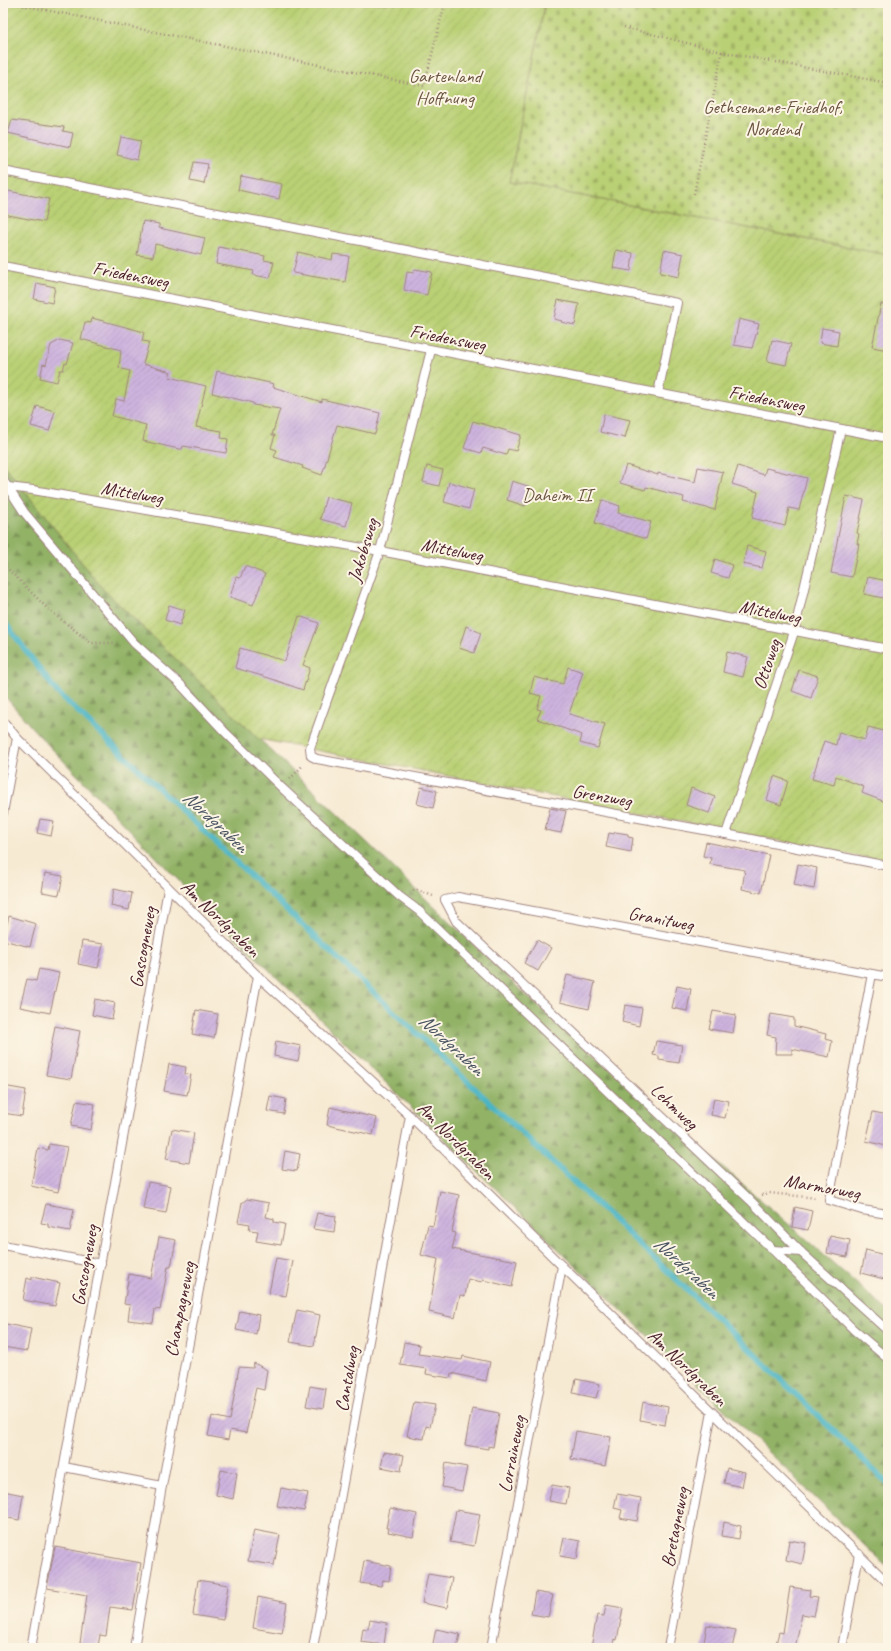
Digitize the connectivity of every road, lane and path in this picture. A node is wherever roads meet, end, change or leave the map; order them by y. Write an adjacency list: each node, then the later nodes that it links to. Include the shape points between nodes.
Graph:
1 (11, 3): 2 (path, via 424,86)
2 (445, 3)
3 (624, 27): 4 (path)
4 (722, 52): 5 (path); 7 (path)
5 (888, 83)
6 (3, 171): 10 (lane, via 677,303)
7 (694, 194)
8 (3, 266): 9 (lane, Friedensweg)
9 (432, 350): 10 (lane, Friedensweg); 15 (lane, Jakobsweg)
10 (658, 393): 11 (lane, Friedensweg)
11 (841, 429): 12 (lane, Friedensweg); 17 (lane, Ottoweg)
12 (888, 438)
13 (3, 480): 14 (lane)
14 (8, 487): 15 (lane, Mittelweg); 18 (lane, via 24,512)
15 (380, 551): 17 (lane, Mittelweg); 22 (lane, Jakobsweg, via 310,748)
16 (3, 564): 18 (path, via 48,609 91,643)
17 (794, 632): 19 (lane, Mittelweg); 25 (lane, Ottoweg)
18 (134, 643): 23 (lane, via 180,684)
19 (888, 649)
20 (3, 722): 21 (lane, Am Nordgraben)
21 (17, 738): 24 (lane); 27 (lane, Am Nordgraben)
22 (311, 756): 23 (path); 25 (lane, Grenzweg)
23 (282, 788): 28 (lane)
24 (3, 813)
25 (726, 834): 26 (lane, Grenzweg)
26 (888, 866)
27 (168, 888): 31 (lane, Am Nordgraben); 40 (lane, Gascogneweg)
28 (399, 896): 29 (path, via 417,890); 38 (lane, via 419,911)
29 (444, 900): 30 (lane, Granitweg, via 458,897); 34 (lane, Lehmweg, via 456,920)
30 (872, 974): 32 (lane, Granitweg); 35 (lane)
31 (258, 976): 33 (lane, Am Nordgraben); 46 (lane, Champagneweg)
32 (888, 977)
33 (410, 1116): 41 (lane, Am Nordgraben); 51 (lane, Cantalweg)
34 (750, 1200): 35 (path, Marmorweg, via 769,1193); 39 (lane, Lehmweg)
35 (829, 1200): 36 (lane, Marmorweg, via 862,1210)
36 (888, 1214)
37 (3, 1245): 40 (lane)
38 (773, 1250): 39 (lane); 43 (lane, via 854,1330)
39 (801, 1252): 42 (lane, Lehmweg)
40 (100, 1264): 45 (lane, Gascogneweg)
41 (562, 1266): 44 (lane, Am Nordgraben); 52 (lane, Lorraineweg)
42 (888, 1331)
43 (888, 1359)
44 (712, 1412): 47 (lane, Am Nordgraben); 53 (lane, Bretagneweg)
45 (64, 1467): 46 (lane); 49 (lane, Gascogneweg)
46 (162, 1486): 50 (lane, Champagneweg)
47 (859, 1554): 48 (lane, Am Nordgraben); 54 (lane)
48 (888, 1583)
49 (31, 1648)
50 (134, 1648)
51 (313, 1648)
52 (491, 1648)
53 (668, 1648)
54 (842, 1648)

